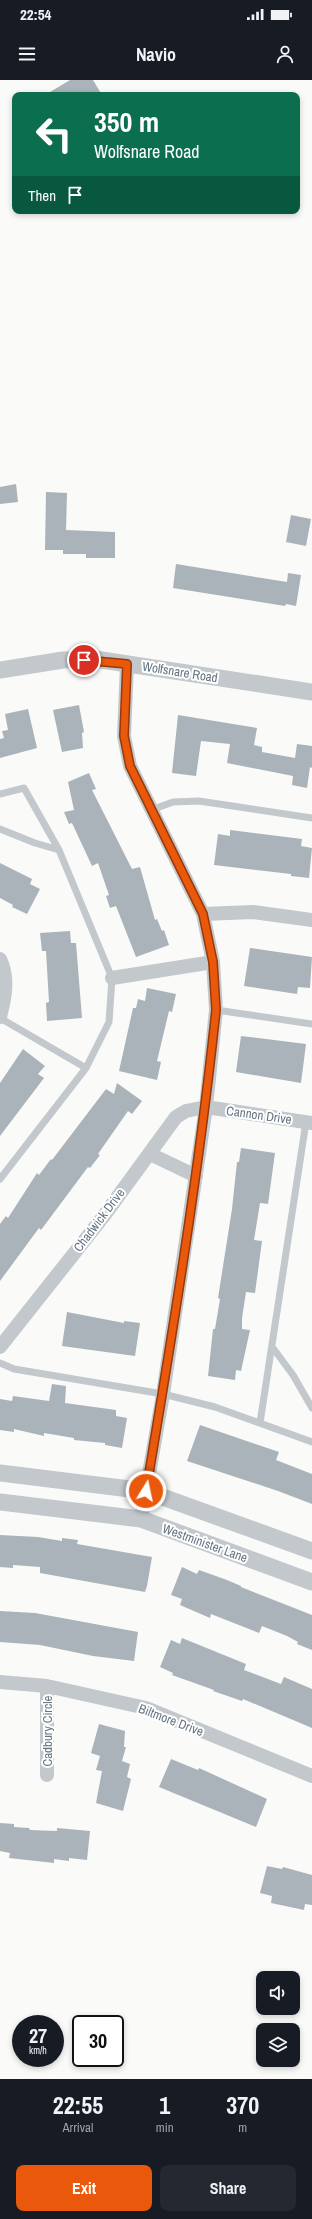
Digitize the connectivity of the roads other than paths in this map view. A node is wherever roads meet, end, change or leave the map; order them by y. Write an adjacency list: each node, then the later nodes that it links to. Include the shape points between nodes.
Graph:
1 (127, 664): 2 (street, Wolfsnare Road, via 63,660); 3 (street, Wolfsnare Road); 5 (street, via 124,736 130,766)
2 (0, 670)
3 (312, 692)
4 (0, 794): 8 (lane, via 24,788)
5 (151, 810): 6 (lane, via 173,802 199,801); 9 (street)
6 (312, 818)
7 (0, 829): 8 (lane)
8 (60, 850): 13 (lane)
9 (203, 914): 10 (street, via 252,912); 12 (street)
10 (312, 920)
11 (0, 959): 15 (street, via 5,977 5,1000)
12 (213, 962): 13 (street); 14 (street)
13 (112, 978): 17 (lane, via 109,1022)
14 (216, 1010): 16 (lane); 18 (street)
15 (0, 1018): 17 (lane)
16 (312, 1024)
17 (86, 1068): 22 (lane)
18 (206, 1107): 19 (street, Cannon Drive); 20 (street, Chadwick Drive, via 186,1110 176,1117); 21 (street)
19 (309, 1123): 24 (lane)
20 (150, 1154): 21 (street); 23 (street, Chadwick Drive)
21 (196, 1176): 26 (street)
22 (0, 1179)
23 (0, 1347)
24 (273, 1348): 27 (lane, via 293,1375); 28 (lane)
25 (0, 1362): 26 (lane, via 14,1369)
26 (163, 1394): 28 (lane, via 215,1407); 31 (street)
27 (312, 1408)
28 (260, 1423): 29 (lane)
29 (312, 1442)
30 (0, 1473): 31 (street)
31 (146, 1491): 33 (street); 34 (street)
32 (0, 1502): 33 (street, Westminister Lane)
33 (140, 1519): 35 (street, Westminister Lane)
34 (312, 1551)
35 (312, 1582)
36 (0, 1682): 37 (street, Biltmore Drive)
37 (47, 1686): 38 (street, Cadbury Circle); 39 (street, Biltmore Drive, via 146,1708)
38 (47, 1775)
39 (312, 1776)

